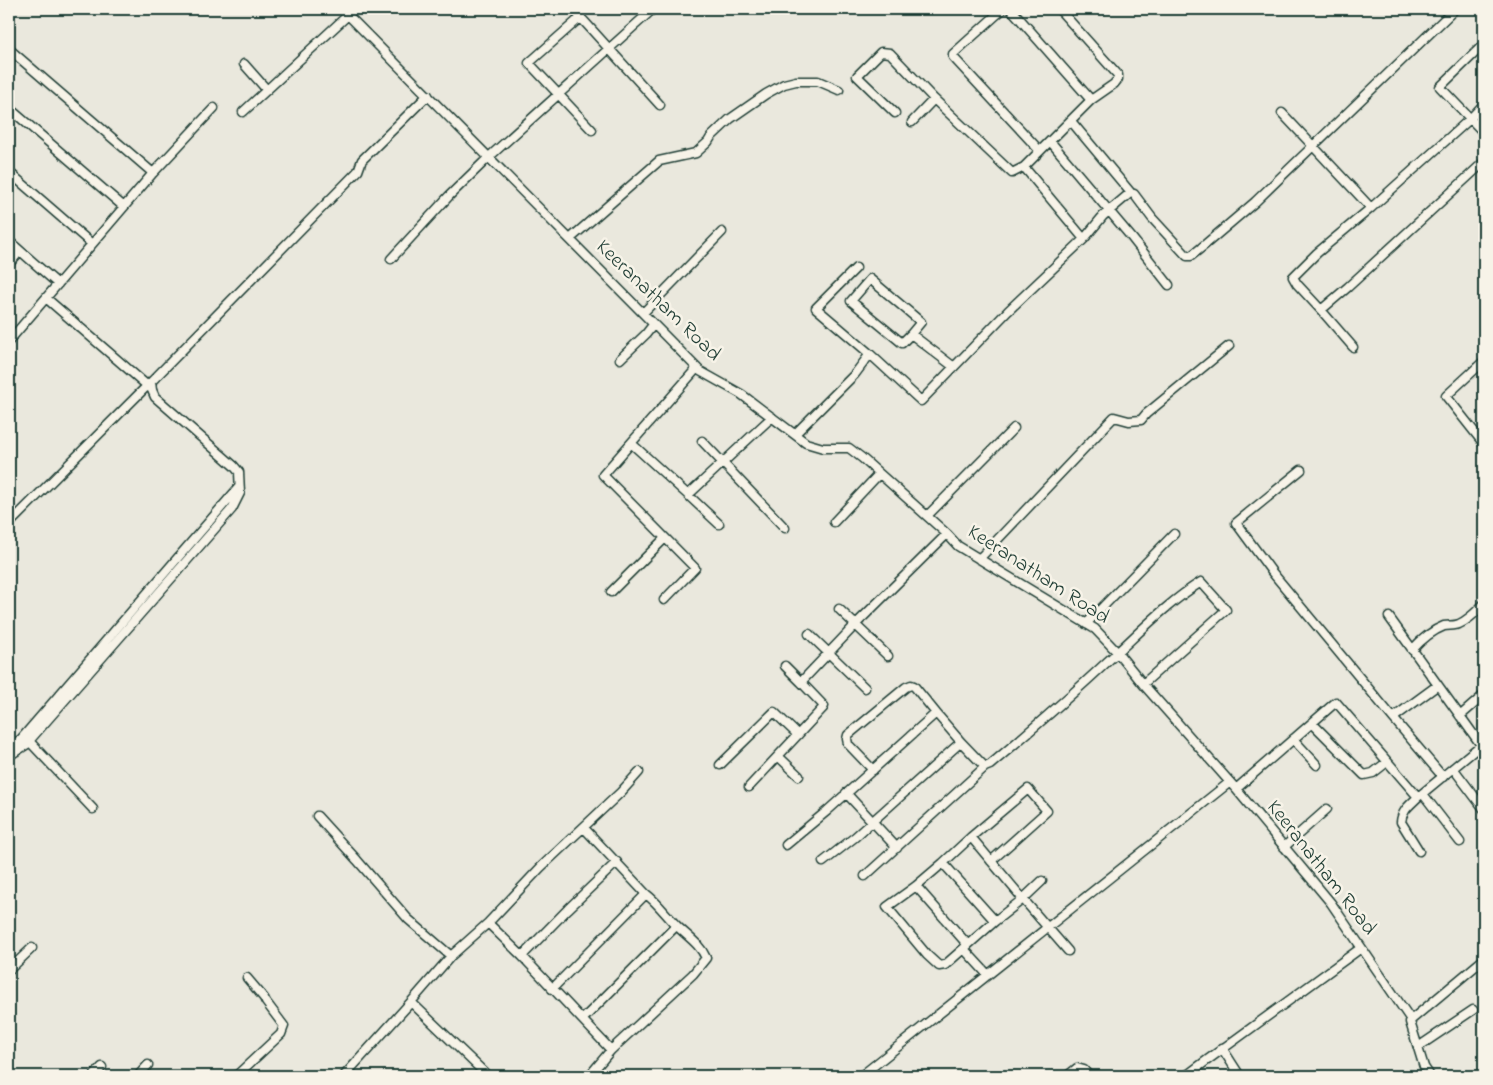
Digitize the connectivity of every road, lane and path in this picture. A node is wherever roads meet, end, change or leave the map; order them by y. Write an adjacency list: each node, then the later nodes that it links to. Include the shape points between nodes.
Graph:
1 (573, 9): 8 (street)
2 (653, 9): 11 (street)
3 (1003, 9): 33 (street, via 953,57)
4 (1011, 9): 18 (street)
5 (1059, 9): 18 (street, via 1118,75 1114,84)
6 (1455, 9): 32 (street)
7 (345, 12): 13 (street); 16 (street, Keeranatham Road)
8 (581, 18): 11 (street); 15 (street, via 528,63)
9 (1484, 44): 26 (street, via 1440,87)
10 (9, 49): 38 (street)
11 (609, 49): 15 (street); 20 (street)
12 (244, 64): 13 (street)
13 (267, 90): 23 (street)
14 (839, 90): 44 (street, via 818,81 796,81 778,87 730,119 696,153 659,161)
15 (559, 94): 29 (street); 34 (street)
16 (428, 95): 34 (street, Keeranatham Road); 67 (street, via 362,160 358,171 154,378)
17 (934, 99): 24 (street, via 890,53 881,52 857,76); 28 (street); 36 (street, via 1012,173)
18 (1091, 100): 27 (street)
19 (1484, 104): 26 (street)
20 (660, 105)
21 (9, 108): 40 (street)
22 (214, 108): 38 (street)
23 (243, 112)
24 (895, 113)
25 (1282, 113): 32 (street)
26 (1471, 118): 30 (street); 41 (street)
27 (1071, 120): 31 (street); 39 (street)
28 (912, 122)
29 (592, 130)
30 (1484, 133)
31 (1050, 141): 33 (street); 42 (street)
32 (1312, 147): 39 (street, via 1255,202 1190,256 1177,246); 41 (street)
33 (1040, 151): 36 (street)
34 (489, 157): 44 (street, Keeranatham Road); 49 (street)
35 (1484, 162): 55 (street)
36 (1024, 167): 45 (street)
37 (9, 172): 47 (street)
38 (153, 173): 40 (street)
39 (1131, 193): 42 (street)
40 (124, 208): 47 (street)
41 (1371, 208): 55 (street, via 1293,277)
42 (1109, 211): 45 (street); 53 (street)
43 (722, 232): 56 (street)
44 (570, 239): 56 (street, Keeranatham Road)
45 (1084, 239): 65 (street)
46 (9, 242): 48 (street)
47 (92, 244): 52 (street)
48 (20, 251): 50 (street); 52 (street)
49 (391, 259)
50 (9, 264)
51 (856, 268): 62 (street, via 816,308)
52 (58, 284): 54 (street)
53 (1170, 285)
54 (46, 298): 59 (street); 67 (street)
55 (1321, 310): 61 (street)
56 (643, 313): 57 (street, Keeranatham Road)
57 (654, 324): 63 (street); 66 (street, Keeranatham Road)
58 (911, 334): 58 (street, via 921,322 870,279 851,301 902,343); 65 (street)
59 (9, 341)
60 (1229, 346): 87 (street, via 1141,420 1114,417)
61 (1353, 347)
62 (870, 354): 65 (street, via 921,401); 70 (street, via 855,374)
63 (620, 359)
64 (1484, 361): 73 (street, via 1446,396)
65 (954, 367)
66 (697, 368): 68 (street, Keeranatham Road); 72 (street)
67 (149, 388): 77 (street, via 155,397 234,466 239,472); 81 (street)
68 (772, 417): 70 (street, Keeranatham Road); 74 (street)
69 (1014, 428): 79 (street)
70 (795, 434): 76 (street, Keeranatham Road, via 823,448 849,448)
71 (702, 441): 74 (street)
72 (631, 443): 78 (street); 86 (street, via 603,475)
73 (1484, 444)
74 (723, 462): 78 (street); 83 (street)
75 (1301, 470): 108 (street, via 1236,524 1256,553)
76 (879, 474): 79 (street, Keeranatham Road); 80 (street)
77 (240, 487): 112 (street, via 238,500 232,508); 115 (street, via 21,739)
78 (688, 495): 82 (street)
79 (927, 516): 84 (street, Keeranatham Road)
80 (834, 522)
81 (9, 524)
82 (719, 524)
83 (784, 528)
84 (947, 534): 87 (street, Keeranatham Road, via 958,546); 93 (street)
85 (1174, 534): 94 (street)
86 (665, 538): 88 (street); 89 (street, via 695,568)
87 (979, 559): 94 (street, Keeranatham Road)
88 (611, 592)
89 (664, 600)
90 (1484, 604): 96 (street, via 1469,619 1441,627)
91 (840, 609): 93 (street)
92 (1389, 617): 96 (street)
93 (855, 624): 97 (street); 99 (street)
94 (1086, 624): 98 (street, Keeranatham Road)
95 (809, 634): 97 (street)
96 (1412, 650): 103 (street)
97 (828, 653): 101 (street); 104 (street)
98 (1118, 653): 102 (street, Keeranatham Road); 102 (street, via 1202,582 1226,610); 121 (street)
99 (888, 656)
100 (785, 666): 101 (street)
101 (801, 682): 110 (street, via 824,708)
102 (1143, 684): 127 (street, Keeranatham Road)
103 (1438, 685): 107 (street); 108 (street)
104 (865, 688)
105 (1484, 695): 107 (street)
106 (936, 713): 113 (street); 123 (street); 123 (street, via 911,685 848,735 848,744)
107 (1460, 716): 114 (street)
108 (1393, 718): 126 (street)
109 (1312, 723): 111 (street); 118 (street, via 1364,775 1373,773); 118 (street, via 1336,702)
110 (798, 735): 117 (street); 119 (street, via 774,712)
111 (1293, 739): 120 (street); 129 (street)
112 (29, 741): 116 (street); 132 (street)
113 (961, 742): 121 (street); 136 (street)
114 (1483, 746): 122 (street)
115 (9, 747)
116 (9, 756)
117 (778, 756): 125 (street); 128 (street)
118 (1387, 762): 131 (street)
119 (720, 765)
120 (1317, 765)
121 (986, 767): 142 (street)
122 (1453, 768): 126 (street); 134 (street)
123 (873, 770): 130 (street)
124 (639, 772): 137 (street)
125 (799, 776)
126 (1443, 776): 131 (street)
127 (1230, 782): 129 (street, Keeranatham Road); 156 (street)
128 (749, 786)
129 (1236, 789): 141 (street, Keeranatham Road)
130 (846, 794): 136 (street); 140 (street)
131 (1420, 795): 139 (street); 143 (street, via 1404,810 1401,822)
132 (93, 809)
133 (1328, 809): 141 (street)
134 (1484, 809)
135 (317, 816): 161 (street, via 408,920)
136 (873, 821): 142 (street); 146 (street)
137 (584, 828): 145 (street); 154 (street, via 541,867)
138 (970, 837): 144 (street); 144 (street, via 1028,789 1047,811); 147 (street)
139 (1460, 842)
140 (786, 845)
141 (1284, 846): 159 (street, Keeranatham Road, via 1331,903)
142 (897, 848): 148 (street)
143 (1419, 851)
144 (991, 861): 152 (street)
145 (617, 862): 151 (street); 162 (street)
146 (823, 862)
147 (944, 863): 150 (street); 153 (street)
148 (866, 876)
149 (1042, 881): 152 (street)
150 (916, 886): 157 (street); 157 (street, via 887,907 896,919 939,966 945,965)
151 (646, 894): 155 (street); 167 (street)
152 (1023, 899): 153 (street); 156 (street)
153 (995, 921): 157 (street)
154 (488, 923): 161 (street); 162 (street)
155 (676, 926): 170 (street); 174 (street, via 703,951 706,958)
156 (1048, 927): 160 (street); 165 (street)
157 (966, 947): 165 (street)
158 (32, 948): 164 (street)
159 (1361, 948): 171 (street, Keeranatham Road); 173 (street)
160 (1068, 951)
161 (451, 956): 168 (street)
162 (522, 956): 167 (street)
163 (1484, 959): 171 (street)
164 (9, 970)
165 (988, 974): 183 (street)
166 (247, 978): 179 (street, via 284,1026 281,1034)
167 (552, 989): 170 (street)
168 (411, 1002): 180 (street); 181 (street)
169 (1473, 1010): 172 (street)
170 (582, 1019): 174 (street)
171 (1411, 1020): 172 (street, Keeranatham Road)
172 (1418, 1047): 188 (street, Keeranatham Road)
173 (1222, 1048): 186 (street); 187 (street)
174 (611, 1050): 182 (street)
175 (148, 1065): 178 (street)
176 (102, 1067): 177 (street)
177 (94, 1076)
178 (138, 1076)
179 (236, 1076)
180 (344, 1076)
181 (488, 1076)
182 (589, 1076)
183 (861, 1076)
184 (1067, 1076): 185 (street, via 1077,1068)
185 (1089, 1076)
186 (1186, 1076)
187 (1240, 1076)
188 (1430, 1076)

